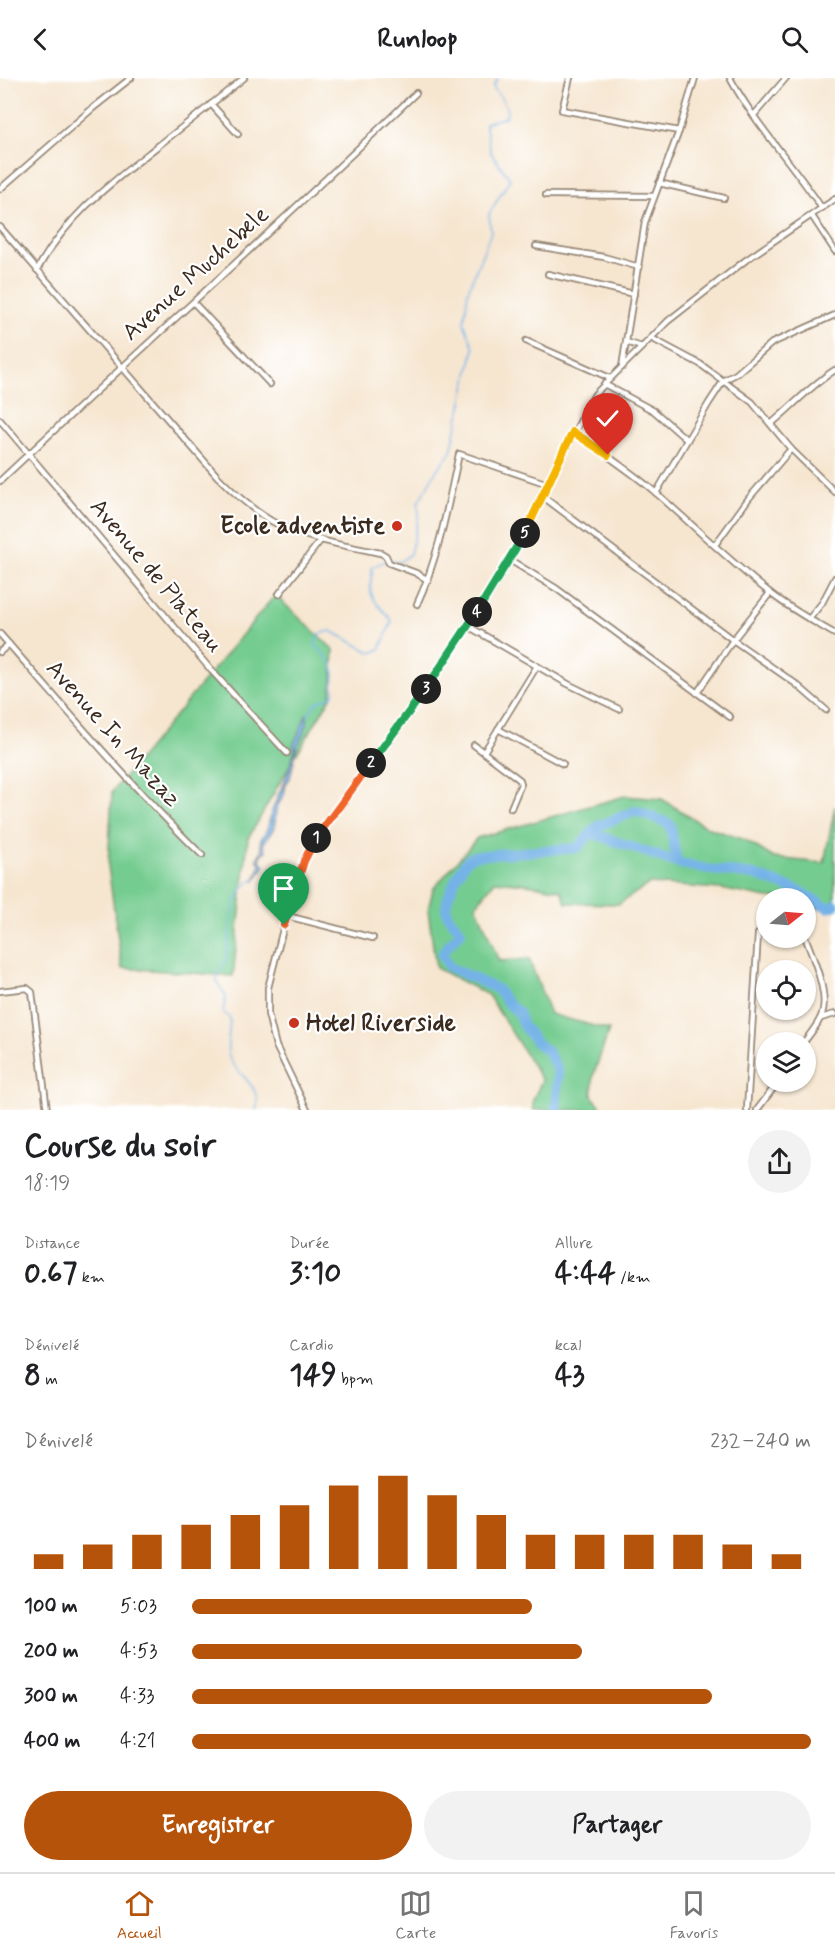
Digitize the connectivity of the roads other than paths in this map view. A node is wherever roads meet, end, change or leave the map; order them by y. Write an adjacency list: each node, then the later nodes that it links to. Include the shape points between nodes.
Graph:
1 (131, 78): 13 (street)
2 (244, 78): 8 (street)
3 (570, 78): 10 (street, via 562,111)
4 (695, 78): 10 (street)
5 (730, 78): 9 (street)
6 (786, 78): 9 (street)
7 (416, 93): 27 (street, Avenue Muchebele)
8 (211, 104): 11 (street); 24 (street, via 74,217)
9 (754, 116): 18 (street)
10 (679, 131): 12 (street)
11 (238, 134)
12 (659, 183): 15 (street); 16 (street)
13 (0, 189)
14 (546, 195): 15 (street)
15 (654, 196): 23 (street, via 645,222)
16 (724, 198)
17 (835, 198): 18 (street)
18 (821, 207): 19 (street)
19 (812, 216): 22 (street); 29 (street, via 712,285)
20 (0, 227): 24 (street)
21 (536, 246): 23 (street)
22 (835, 251)
23 (639, 267): 26 (street)
24 (37, 270): 33 (street)
25 (548, 274): 26 (street)
26 (634, 294): 31 (street)
27 (194, 303): 33 (street, Avenue Muchebele); 38 (street)
28 (835, 315): 37 (street, via 772,343)
29 (651, 338): 32 (street); 37 (street)
30 (526, 341): 36 (street)
31 (626, 342): 32 (street); 34 (street)
32 (642, 347): 34 (street)
33 (121, 367): 45 (street, Avenue Muchebele); 51 (street, via 226,484 270,520)
34 (622, 367): 36 (street)
35 (835, 371): 41 (street)
36 (610, 378): 39 (street)
37 (724, 380): 41 (street); 43 (street)
38 (270, 384)
39 (604, 384): 42 (street); 43 (street, via 654,411)
40 (0, 420): 45 (street, Avenue de Plateau)
41 (772, 423): 44 (street)
42 (573, 432): 47 (street); 49 (street)
43 (687, 440): 49 (street)
44 (791, 449): 48 (street); 52 (street)
45 (29, 454): 46 (street, Avenue Muchebele); 74 (street, Avenue de Plateau)
46 (0, 481)
47 (548, 484): 50 (street); 55 (street, via 459,453)
48 (835, 492)
49 (656, 493): 52 (street)
50 (542, 496): 53 (street); 63 (street)
51 (320, 541): 55 (street, via 381,553 387,561); 57 (street)
52 (715, 545): 56 (street)
53 (510, 560): 60 (street); 67 (street, via 557,589)
54 (835, 578): 59 (street)
55 (428, 580): 58 (street)
56 (770, 593): 59 (street); 63 (street)
57 (279, 594)
58 (417, 604)
59 (808, 619): 62 (street)
60 (468, 626): 66 (street); 78 (street, via 316,838 304,861)
61 (0, 634): 64 (street, Avenue In Mazaz)
62 (835, 634)
63 (733, 640): 67 (street); 69 (street)
64 (9, 644): 65 (street); 77 (street, Avenue In Mazaz)
65 (0, 652)
66 (537, 666): 68 (street); 71 (street)
67 (697, 693): 70 (street)
68 (619, 709)
69 (826, 710)
70 (730, 717)
71 (498, 729): 73 (street); 75 (street)
72 (474, 745): 73 (street)
73 (484, 752): 76 (street, via 520,780)
74 (287, 753)
75 (563, 764)
76 (511, 808)
77 (202, 855)
78 (287, 916): 79 (street); 88 (street, via 270,980 268,1014 276,1046)
79 (373, 938)
80 (757, 948): 89 (street)
81 (809, 948): 84 (street, via 824,998)
82 (0, 991): 87 (street, via 28,988 32,992)
83 (835, 1014): 84 (street)
84 (821, 1018): 85 (street)
85 (811, 1032)
86 (770, 1092): 90 (street)
87 (47, 1110)
88 (307, 1110)
89 (747, 1110)
90 (757, 1110)

